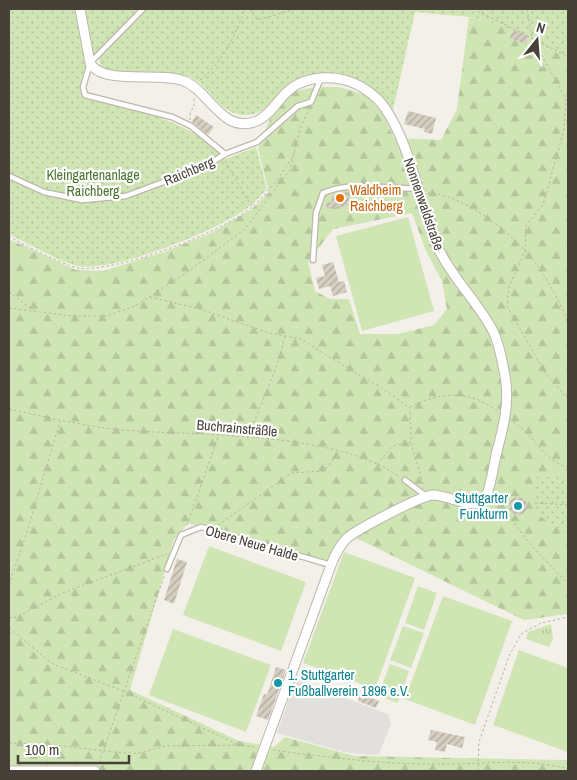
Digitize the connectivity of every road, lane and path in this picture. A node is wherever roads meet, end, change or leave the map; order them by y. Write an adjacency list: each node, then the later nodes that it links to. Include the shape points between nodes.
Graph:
1 (80, 9): 10 (street)
2 (143, 9): 10 (lane)
3 (245, 9): 12 (path, via 232,44 213,70)
4 (250, 9): 5 (path, via 257,20)
5 (296, 9)
6 (473, 9): 8 (path)
7 (527, 9): 8 (path)
8 (532, 38): 9 (path); 21 (path, via 566,100 564,130 543,205 526,225)
9 (568, 57)
10 (90, 63): 12 (street, via 94,69 108,76 173,78); 14 (lane, Raichberg, via 83,87 85,95 172,117)
11 (321, 78): 12 (street, Nonnenwaldstraße, via 295,86 263,117 248,123 221,116); 13 (lane); 18 (street, Nonnenwaldstraße, via 347,80 377,98 400,135)
12 (192, 85): 14 (path, via 194,106 190,113)
13 (311, 102): 15 (path); 16 (lane, Raichberg, via 298,106 257,142)
14 (191, 126): 16 (lane, Raichberg)
15 (296, 149): 19 (path, via 282,176); 24 (path, via 290,170 245,229 189,271)
16 (224, 155): 17 (lane, Raichberg, via 206,166 126,196 90,200 44,192); 19 (path)
17 (9, 176)
18 (419, 191): 21 (path, via 446,195 478,212 507,233); 22 (lane, via 355,186 334,188 323,193 316,212); 32 (street, Nonnenwaldstraße, via 438,248 493,331 505,378)
19 (252, 207): 20 (path, via 210,232 103,268 77,268)
20 (9, 236)
21 (525, 252): 27 (path, via 538,267); 29 (path, via 509,287 506,306 544,370)
22 (313, 260)
23 (9, 292): 26 (path)
24 (148, 296): 26 (path, via 135,306 107,316 90,318); 28 (path, via 176,301 269,334)
25 (9, 308): 26 (path)
26 (37, 313)
27 (568, 322)
28 (285, 336): 30 (path, via 301,338); 35 (path, via 278,363)
29 (568, 399)
30 (410, 408): 32 (path, via 428,399 450,394 471,397 492,406); 36 (path)
31 (9, 409): 33 (path, Buchrainsträßle)
32 (506, 418): 39 (path, via 522,427 550,458); 42 (street, Nonnenwaldstraße)
33 (60, 421): 34 (path, Buchrainsträßle, via 119,430); 51 (path)
34 (218, 436): 35 (path, Buchrainsträßle); 46 (path)
35 (248, 438): 37 (path, Buchrainsträßle, via 301,443)
36 (411, 442): 38 (path, via 393,446); 41 (path)
37 (339, 452): 38 (path, Buchrainsträßle); 45 (path, via 324,471 292,473)
38 (377, 464): 40 (path, Buchrainsträßle)
39 (568, 467)
40 (405, 480): 41 (lane)
41 (426, 496): 42 (street, via 442,496 475,504); 48 (street, via 360,529 341,545)
42 (485, 500): 50 (path, via 507,513 530,544)
43 (535, 503): 44 (path)
44 (568, 505)
45 (211, 529): 46 (lane, Obere Neue Halde, via 201,527); 48 (lane, Obere Neue Halde)
46 (185, 533): 47 (lane, Obere Neue Halde, via 177,540)
47 (173, 554): 49 (lane, Obere Neue Halde); 53 (path, via 162,555 143,565 68,590 17,617)
48 (331, 565): 58 (street)
49 (167, 569): 55 (path)
50 (568, 584)
51 (9, 585)
52 (568, 617): 60 (path, via 541,623 521,634 509,656 479,742)
53 (9, 618)
54 (9, 628): 55 (path, via 53,664)
55 (123, 691): 57 (path); 59 (path)
56 (9, 743): 59 (path)
57 (240, 745): 58 (path); 59 (path, via 166,746 139,753)
58 (264, 749): 60 (path, via 382,764); 64 (street)
59 (103, 751): 61 (path)
60 (477, 762): 62 (path, via 537,763); 65 (path)
61 (97, 768): 63 (street)
62 (568, 769)
63 (9, 771)
64 (256, 771)
65 (478, 771)

